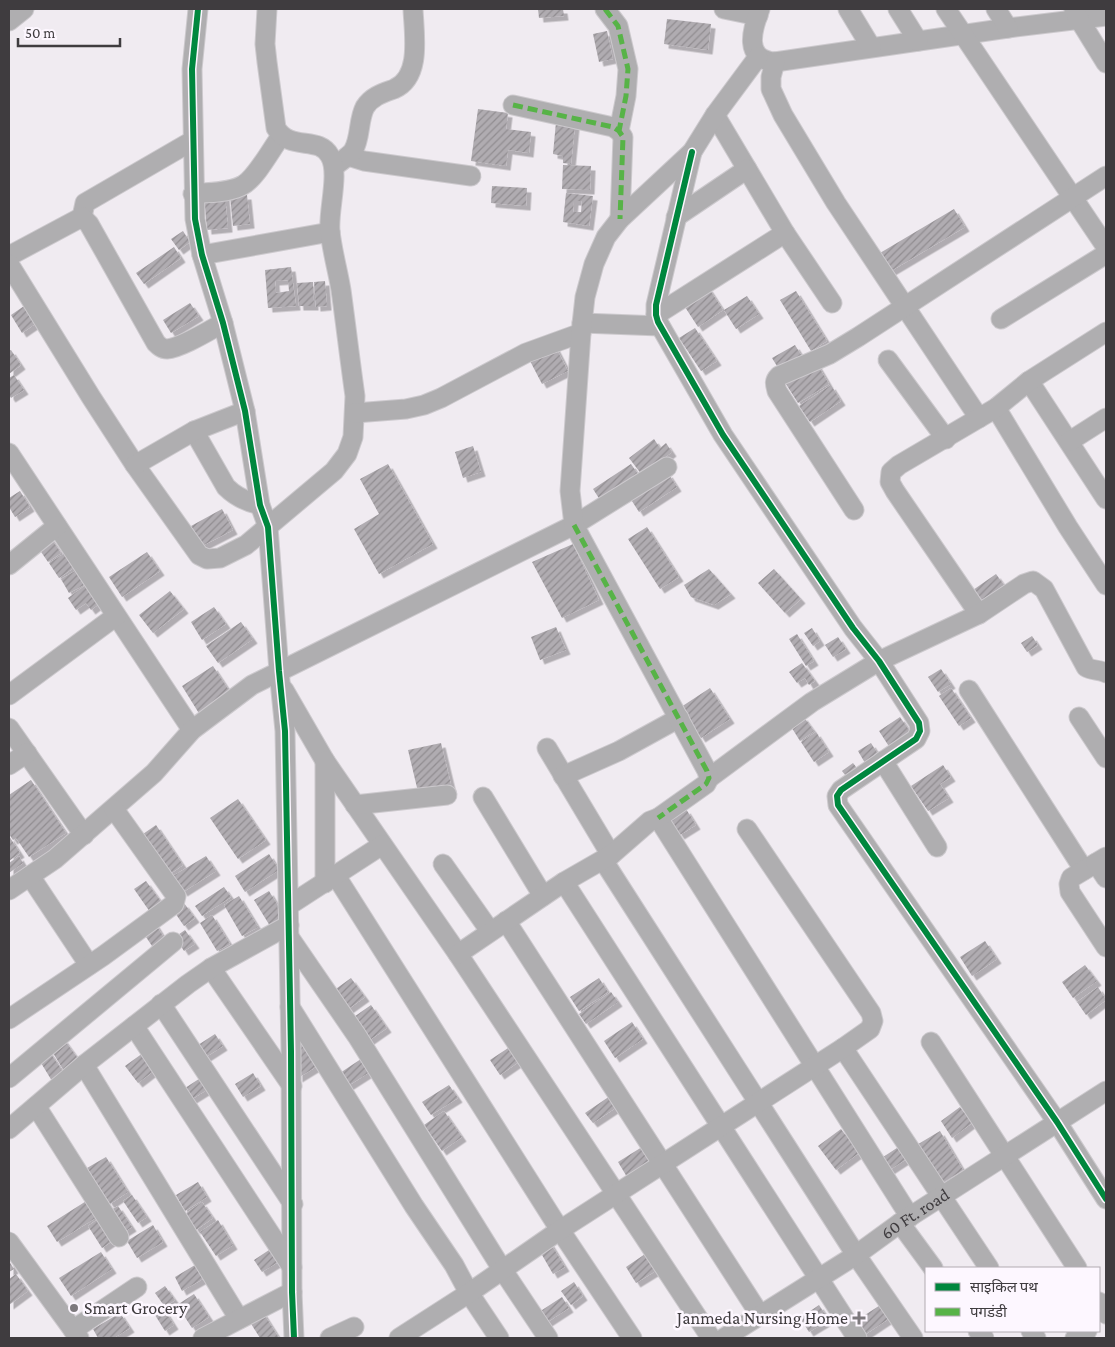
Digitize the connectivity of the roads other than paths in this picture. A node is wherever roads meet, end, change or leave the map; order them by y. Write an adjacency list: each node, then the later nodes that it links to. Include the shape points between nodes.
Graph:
1 (24, 9): 14 (street)
2 (198, 9): 25 (street, via 192,69)
3 (267, 9): 24 (street, via 265,44 276,128)
4 (414, 9): 27 (street, via 414,63 410,76 403,85 368,102 354,150)
5 (605, 9): 23 (street, via 618,26 628,69)
6 (724, 9): 11 (street)
7 (848, 9): 18 (street)
8 (898, 9): 17 (street)
9 (946, 9): 16 (street)
10 (996, 9): 15 (street)
11 (759, 12): 19 (street, via 753,49)
12 (1076, 14): 13 (street); 15 (street); 20 (street)
13 (1106, 16)
14 (9, 20)
15 (1008, 28): 16 (street)
16 (963, 35): 17 (street); 32 (street)
17 (918, 41): 18 (street)
18 (871, 47): 19 (street)
19 (767, 59): 22 (street); 45 (street, via 775,100 836,203)
20 (1106, 63)
21 (513, 105): 23 (street)
22 (715, 115): 26 (street); 28 (street)
23 (619, 130): 35 (street, via 623,137)
24 (281, 136): 27 (street, via 314,144); 31 (street, via 243,185)
25 (192, 141): 31 (street); 33 (street, via 85,204)
26 (692, 152): 34 (street); 35 (street)
27 (341, 161): 29 (street); 37 (street)
28 (747, 170): 34 (street); 38 (street)
29 (471, 176)
30 (1106, 176): 32 (street)
31 (194, 194): 41 (street)
32 (1075, 198): 36 (street); 45 (street)
33 (82, 217): 42 (street); 48 (street, via 160,347 178,346)
34 (676, 217): 47 (street, via 658,296)
35 (620, 219): 49 (street, via 606,237 594,264 585,297)
36 (1100, 223): 39 (street)
37 (330, 232): 41 (street); 55 (street, via 341,289)
38 (784, 233): 44 (street); 47 (street)
39 (1106, 247)
40 (1106, 254): 46 (street)
41 (202, 255): 48 (street)
42 (9, 256)
43 (9, 264): 62 (street)
44 (832, 303)
45 (904, 306): 56 (street); 66 (street, via 830,354 775,380 777,391)
46 (1001, 319)
47 (658, 320): 49 (street); 74 (street, via 723,435 853,628)
48 (223, 323): 54 (street)
49 (582, 328): 55 (street, via 424,405); 68 (street, via 570,491)
50 (1106, 332): 52 (street)
51 (888, 360): 59 (street)
52 (1029, 380): 53 (street); 60 (street)
53 (996, 408): 56 (street); 71 (street)
54 (245, 412): 58 (street); 65 (street)
55 (355, 413): 69 (street, via 353,437 341,464)
56 (979, 418): 59 (street)
57 (1106, 418): 60 (street)
58 (194, 432): 62 (street); 65 (street, via 226,487)
59 (946, 439): 72 (street, via 900,465 891,472 890,482)
60 (1070, 441): 64 (street)
61 (9, 453): 67 (street)
62 (135, 465): 69 (street, via 192,546 207,559 220,558 239,549)
63 (667, 467): 68 (street)
64 (1106, 499)
65 (260, 505): 69 (street)
66 (854, 510)
67 (57, 526): 70 (street); 73 (street)
68 (574, 526): 76 (street); 79 (street)
69 (268, 527): 76 (street)
70 (9, 565)
71 (1106, 585)
72 (980, 614): 74 (street); 75 (street, via 1033,580 1044,588 1086,667)
73 (116, 616): 78 (street); 82 (street)
74 (879, 661): 87 (street, via 919,723 920,731 916,739); 90 (street, via 812,702)
75 (1106, 673)
76 (280, 678): 82 (street, via 252,685); 86 (street); 108 (street, via 285,731)
77 (969, 690): 102 (street)
78 (9, 695)
79 (678, 718): 89 (street, via 619,751); 90 (street)
80 (1079, 718): 85 (street)
81 (9, 728): 84 (street)
82 (192, 730): 94 (street, via 154,773)
83 (546, 748): 89 (street)
84 (27, 753): 88 (street); 97 (street)
85 (1106, 758)
86 (325, 762): 93 (street); 104 (street)
87 (883, 762): 99 (street); 128 (street, via 841,790 837,796 838,805)
88 (9, 765)
89 (563, 776): 100 (street)
90 (709, 778): 95 (street, via 706,784)
91 (447, 795): 93 (street)
92 (483, 797): 107 (street)
93 (355, 805): 98 (street)
94 (114, 809): 97 (street); 113 (street, via 176,900)
95 (658, 818): 100 (street, via 650,821); 122 (street)
96 (747, 829): 120 (street, via 871,1013 870,1029)
97 (84, 834): 103 (street)
98 (382, 846): 104 (street); 112 (street)
99 (938, 848)
100 (607, 858): 105 (street); 126 (street)
101 (443, 864): 109 (street)
102 (1098, 867): 111 (street, via 1071,878 1069,884 1070,892)
103 (30, 876): 106 (street); 113 (street)
104 (330, 879): 108 (street); 138 (street)
105 (564, 882): 107 (street); 129 (street)
106 (9, 890)
107 (543, 896): 109 (street)
108 (289, 923): 114 (street); 116 (street); 146 (street)
109 (498, 926): 112 (street); 132 (street)
110 (173, 942): 123 (street)
111 (1106, 947)
112 (458, 954): 133 (street)
113 (89, 965): 117 (street)
114 (211, 968): 115 (street); 124 (street)
115 (161, 1004): 118 (street); 136 (street)
116 (290, 1007): 124 (street); 150 (street)
117 (9, 1019)
118 (134, 1026): 121 (street); 142 (street)
119 (931, 1042): 131 (street)
120 (843, 1048): 122 (street); 134 (street)
121 (84, 1065): 127 (street); 152 (street)
122 (814, 1066): 126 (street); 137 (street)
123 (9, 1078)
124 (292, 1086): 136 (street)
125 (1106, 1091): 128 (street, 60 Ft. road)
126 (758, 1102): 129 (street); 141 (street)
127 (36, 1106): 130 (street); 139 (street)
128 (1057, 1122): 131 (street, 60 Ft. road); 135 (street)
129 (720, 1126): 132 (street); 147 (street)
130 (9, 1129)
131 (1005, 1157): 134 (street, 60 Ft. road); 145 (street)
132 (662, 1163): 133 (street); 151 (street)
133 (616, 1194): 138 (street); 163 (street)
134 (942, 1196): 137 (street, 60 Ft. road); 144 (street)
135 (1106, 1199)
136 (293, 1204): 142 (street)
137 (905, 1220): 141 (street, 60 Ft. road); 143 (street)
138 (560, 1230): 146 (street); 162 (street)
139 (119, 1237)
140 (9, 1242): 155 (street)
141 (856, 1255): 147 (street, 60 Ft. road); 166 (street)
142 (292, 1266): 149 (street)
143 (932, 1267)
144 (988, 1267)
145 (1076, 1267)
146 (502, 1269): 150 (street); 161 (street)
147 (818, 1278): 151 (street, 60 Ft. road); 165 (street)
148 (137, 1287): 155 (street)
149 (292, 1292): 152 (street); 157 (street)
150 (469, 1293): 159 (street); 160 (street)
151 (760, 1315): 154 (street, 60 Ft. road)
152 (239, 1319): 156 (street)
153 (354, 1327): 158 (street)
154 (743, 1333): 164 (street, 60 Ft. road)
155 (76, 1334)
156 (203, 1338)
157 (294, 1338)
158 (330, 1338)
159 (399, 1338)
160 (498, 1338)
161 (548, 1338)
162 (632, 1338)
163 (711, 1338)
164 (724, 1338)
165 (857, 1338)
166 (912, 1338)

